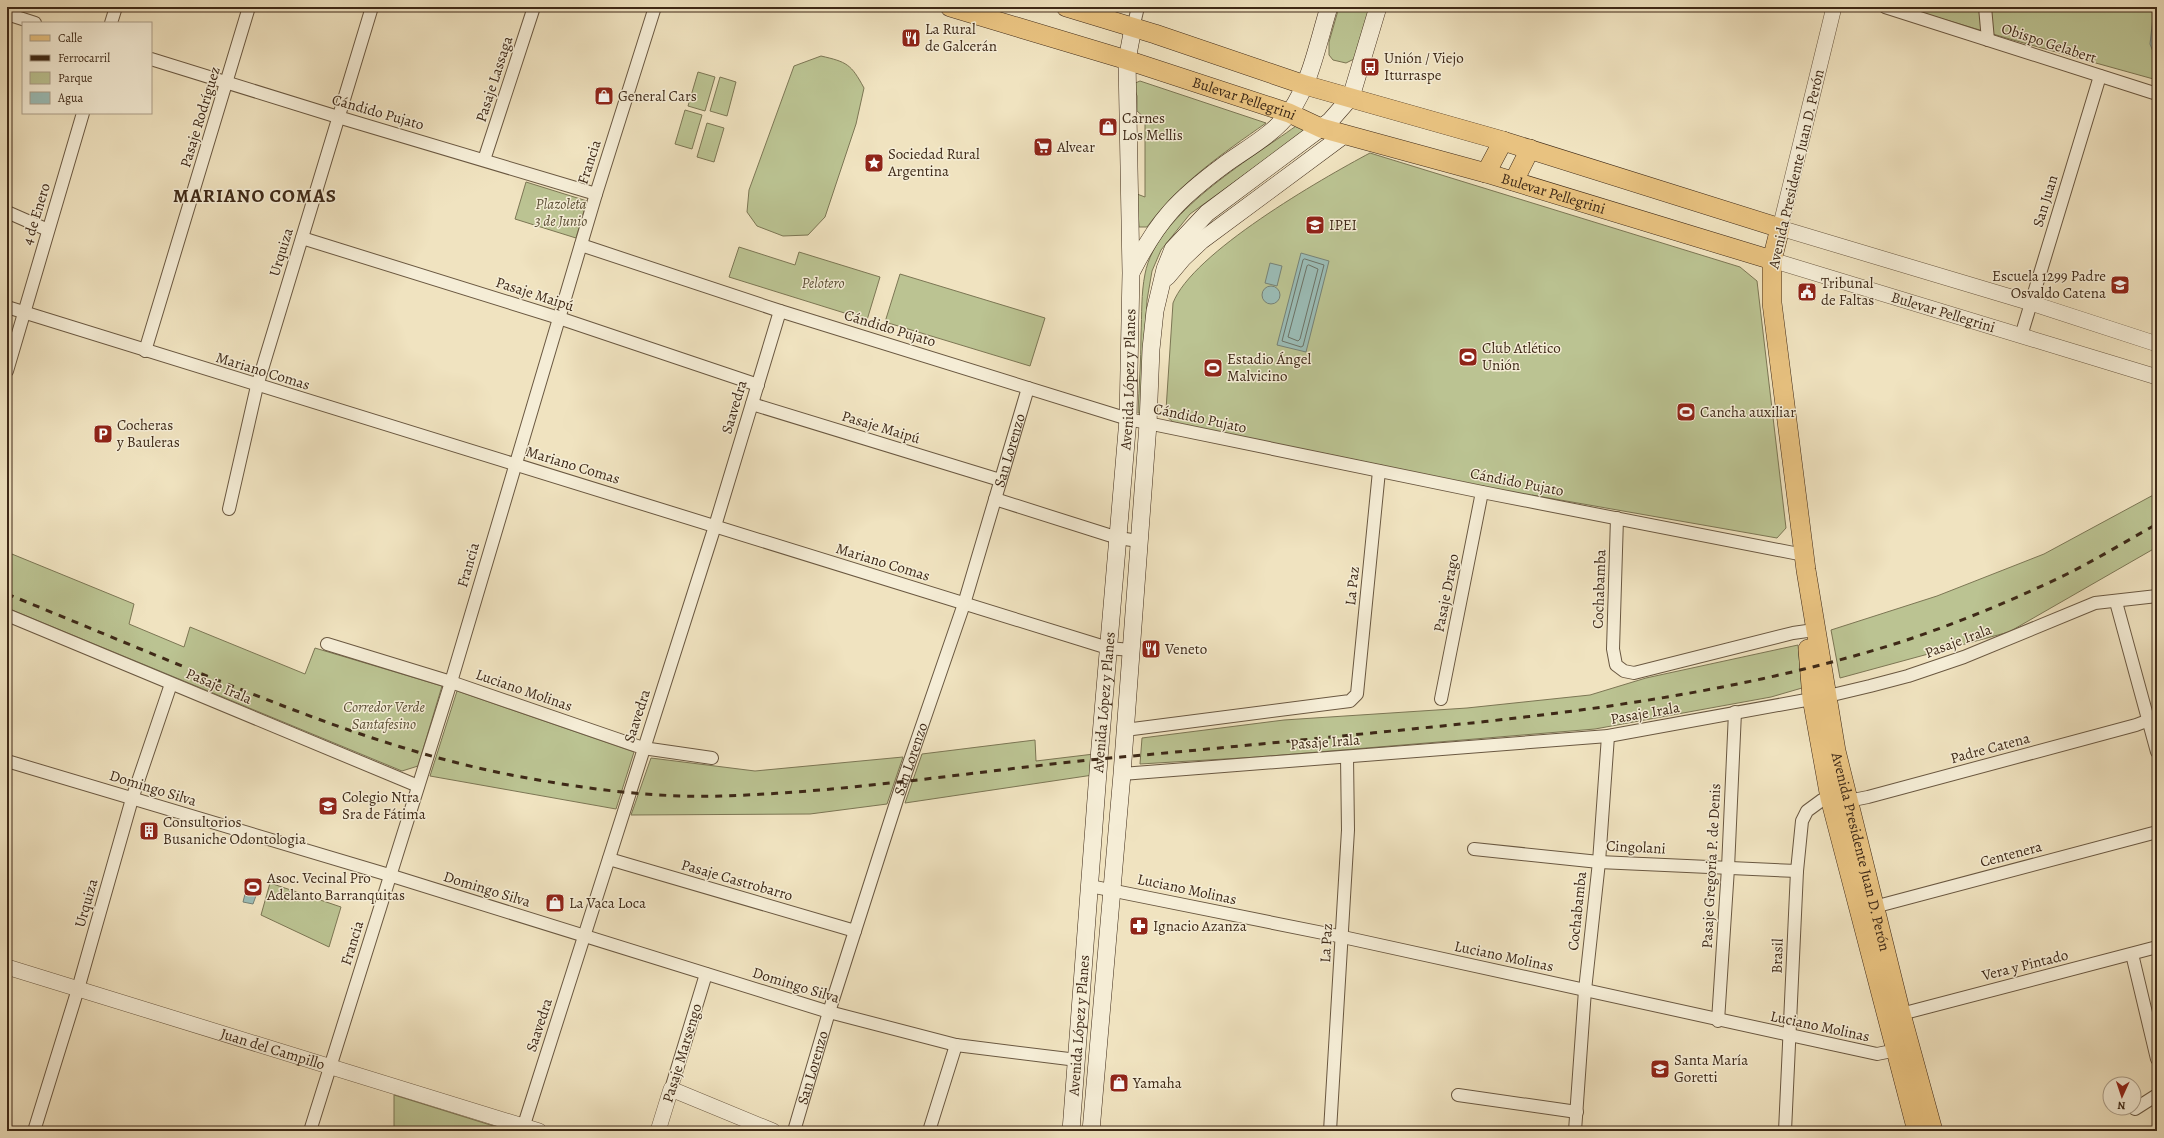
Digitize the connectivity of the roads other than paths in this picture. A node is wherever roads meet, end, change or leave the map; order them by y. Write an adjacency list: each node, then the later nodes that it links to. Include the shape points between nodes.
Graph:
1 (116, 7): 16 (street)
2 (249, 7): 22 (street, Pasaje Rodríguez)
3 (372, 7): 28 (street, Urquiza)
4 (534, 7): 33 (street, Pasaje Lassaga)
5 (655, 7): 36 (street, Francia)
6 (950, 7): 20 (main road, Bulevar Pellegrini)
7 (1066, 7): 17 (main road)
8 (1138, 7): 17 (street)
9 (1329, 7): 23 (main road, Avenida López y Planes)
10 (1378, 7): 25 (main road)
11 (1834, 7): 38 (street, Avenida Presidente Juan D. Perón)
12 (1885, 7): 18 (street, Obispo Gelabert)
13 (1985, 7): 18 (street)
14 (7, 14): 15 (street)
15 (32, 22)
16 (111, 22)
17 (1133, 28): 20 (main road); 23 (main road)
18 (1988, 40): 21 (street, Obispo Gelabert)
19 (152, 59): 22 (street, Cándido Pujato)
20 (1127, 60): 26 (main road, Bulevar Pellegrini); 43 (main road, Avenida López y Planes)
21 (2100, 76): 24 (street, Obispo Gelabert); 45 (street, San Juan)
22 (227, 82): 28 (street, Cándido Pujato); 52 (street, Pasaje Rodríguez)
23 (1305, 85): 25 (main road); 26 (main road, Avenida López y Planes)
24 (2157, 94)
25 (1351, 97): 29 (main road, Avenida López y Planes, via 1339,113); 31 (main road)
26 (1289, 113): 29 (main road, Bulevar Pellegrini); 43 (main road, Avenida López y Planes, via 1276,126 1173,206 1148,240)
27 (84, 114): 39 (street, 4 de Enero)
28 (338, 118): 33 (street, Cándido Pujato); 40 (street, Urquiza)
29 (1321, 128): 30 (main road, Bulevar Pellegrini); 44 (main road, Avenida López y Planes, via 1207,213 1173,250)
30 (1344, 134): 34 (main road, Bulevar Pellegrini); 44 (main road, Avenida López y Planes, via 1202,241 1183,258)
31 (1503, 141): 32 (main road); 34 (main road)
32 (1530, 149): 35 (main road); 38 (main road)
33 (484, 160): 36 (street, Cándido Pujato)
34 (1486, 173): 35 (main road, Bulevar Pellegrini)
35 (1514, 182): 42 (main road, Bulevar Pellegrini)
36 (596, 194): 41 (street, Francia)
37 (7, 212): 39 (street)
38 (1780, 228): 42 (main road, Avenida Presidente Juan D. Perón); 45 (street)
39 (48, 230): 48 (street, 4 de Enero)
40 (302, 238): 49 (street, Pasaje Maipú); 56 (street, Urquiza)
41 (582, 245): 47 (street, Cándido Pujato); 49 (street, Francia)
42 (1772, 260): 50 (street, Bulevar Pellegrini); 71 (main road, Avenida Presidente Juan D. Perón, via 1772,303)
43 (1131, 273): 59 (main road, Avenida López y Planes)
44 (1161, 286): 60 (main road, Avenida López y Planes, via 1154,322)
45 (2031, 303): 50 (street, San Juan); 51 (street)
46 (7, 307): 48 (street, Mariano Comas)
47 (780, 311): 55 (street, Saavedra); 57 (street, Cándido Pujato)
48 (24, 312): 52 (street, Mariano Comas); 53 (street, 4 de Enero)
49 (559, 318): 55 (street, Pasaje Maipú); 61 (street, Francia)
50 (2021, 336): 54 (street, Bulevar Pellegrini)
51 (2157, 344)
52 (145, 351): 56 (street, Mariano Comas)
53 (7, 371)
54 (2157, 377)
55 (758, 385): 58 (street, Saavedra)
56 (256, 386): 61 (street, Mariano Comas); 66 (street, Urquiza)
57 (1028, 388): 59 (street, Cándido Pujato); 63 (street, San Lorenzo)
58 (752, 404): 63 (street, Pasaje Maipú); 68 (street, Saavedra)
59 (1128, 419): 60 (street, Cándido Pujato); 69 (main road, Avenida López y Planes)
60 (1148, 424): 62 (street, Cándido Pujato); 70 (main road, Avenida López y Planes)
61 (514, 464): 68 (street, Mariano Comas); 80 (street, Francia)
62 (1379, 471): 64 (street, Cándido Pujato); 86 (street, La Paz, via 1357,694 1350,701)
63 (1000, 480): 65 (street, San Lorenzo)
64 (1482, 492): 67 (street, Cándido Pujato); 83 (street, Pasaje Drago)
65 (995, 499): 69 (street); 74 (street, San Lorenzo)
66 (229, 509)
67 (1617, 518): 71 (street, Cándido Pujato); 76 (street, Cochabamba, via 1613,649 1616,665 1624,671 1634,673)
68 (715, 526): 74 (street, Mariano Comas); 88 (street, Saavedra)
69 (1118, 538): 70 (street); 78 (main road, Avenida López y Planes)
70 (1139, 541): 79 (main road, Avenida López y Planes)
71 (1805, 562): 76 (main road, Avenida Presidente Juan D. Perón); 82 (main road, Avenida Presidente Juan D. Perón)
72 (2157, 596): 73 (street, Pasaje Irala)
73 (2116, 602): 82 (street, Pasaje Irala, via 2095,603 1933,668); 85 (street)
74 (964, 604): 78 (street, Mariano Comas); 107 (street, San Lorenzo)
75 (7, 615): 81 (street, Pasaje Irala)
76 (1807, 631): 82 (main road, Avenida Presidente Juan D. Perón)
77 (327, 644): 80 (street, Luciano Molinas)
78 (1108, 648): 79 (street, Mariano Comas); 104 (main road, Avenida López y Planes)
79 (1131, 650): 86 (main road, Avenida López y Planes)
80 (451, 682): 88 (street, Luciano Molinas); 94 (street, Francia)
81 (171, 684): 94 (street, Pasaje Irala); 95 (street, Urquiza)
82 (1820, 697): 84 (street, Pasaje Irala); 96 (main road, Avenida Presidente Juan D. Perón)
83 (1441, 699)
84 (1735, 712): 87 (street, Pasaje Irala); 101 (street, Pasaje Gregoria P. de Denis)
85 (2153, 719): 89 (street); 96 (street, Padre Catena)
86 (1124, 730): 93 (main road, Avenida López y Planes)
87 (1608, 736): 90 (street, Pasaje Irala); 100 (street, Cochabamba)
88 (644, 748): 91 (street, Luciano Molinas); 99 (street, Saavedra)
89 (2157, 752)
90 (1347, 757): 93 (street, Pasaje Irala); 109 (street, La Paz, via 1348,830)
91 (712, 758)
92 (7, 760): 95 (street, Domingo Silva)
93 (1122, 774): 105 (main road, Avenida López y Planes)
94 (418, 786): 103 (street, Francia)
95 (132, 799): 103 (street, Domingo Silva); 114 (street, Urquiza)
96 (1839, 799): 102 (street, Brasil, via 1815,803 1807,811 1802,821); 106 (main road, Avenida Presidente Juan D. Perón); 121 (main road, Avenida Presidente Juan D. Perón)
97 (2157, 832): 106 (street, Centenera)
98 (1474, 849): 100 (street, Cingolani)
99 (610, 859): 107 (street, Pasaje Castrobarro); 108 (street, Saavedra)
100 (1599, 862): 101 (street, Cingolani); 115 (street, Cochabamba)
101 (1728, 868): 102 (street, Cingolani); 118 (street, Pasaje Gregoria P. de Denis)
102 (1797, 871): 119 (street, Brasil)
103 (389, 875): 108 (street, Domingo Silva); 124 (street, Francia)
104 (1090, 886): 105 (street, Luciano Molinas); 122 (main road, Avenida López y Planes)
105 (1112, 890): 109 (street, Luciano Molinas); 139 (main road, Avenida López y Planes)
106 (1874, 907): 117 (main road, Avenida Presidente Juan D. Perón)
107 (855, 931): 116 (street, San Lorenzo)
108 (584, 936): 113 (street, Domingo Silva); 130 (street, Saavedra)
109 (1343, 937): 115 (street, Luciano Molinas); 140 (street, La Paz)
110 (2157, 947): 111 (street, Vera y Pintado)
111 (2132, 954): 117 (street, Vera y Pintado); 123 (street)
112 (7, 967): 114 (street, Juan del Campillo)
113 (706, 974): 116 (street, Domingo Silva); 125 (street, Pasaje Marsengo)
114 (78, 989): 124 (street, Juan del Campillo); 131 (street, Urquiza)
115 (1585, 990): 118 (street, Luciano Molinas); 129 (street, Cochabamba)
116 (829, 1012): 120 (street, Domingo Silva); 136 (street, San Lorenzo)
117 (1901, 1014): 121 (main road, Avenida Presidente Juan D. Perón)
118 (1718, 1021): 119 (street, Luciano Molinas)
119 (1790, 1036): 121 (street, Luciano Molinas, via 1877,1054); 142 (street, Brasil)
120 (956, 1045): 122 (street, Domingo Silva); 137 (street)
121 (1903, 1049): 143 (main road, Avenida Presidente Juan D. Perón); 144 (main road, Avenida Presidente Juan D. Perón)
122 (1077, 1060): 138 (main road, Avenida López y Planes)
123 (2157, 1060)
124 (330, 1068): 130 (street, Juan del Campillo); 132 (street, Francia)
125 (671, 1089): 134 (street, Pasaje Marsengo); 135 (street)
126 (1458, 1095): 129 (street)
127 (2157, 1095): 128 (street)
128 (2142, 1105)
129 (1577, 1112): 141 (street, Cochabamba)
130 (523, 1129): 133 (street, Juan del Campillo)
131 (34, 1131)
132 (310, 1131)
133 (539, 1131)
134 (658, 1131)
135 (774, 1131)
136 (794, 1131)
137 (929, 1131)
138 (1071, 1131)
139 (1091, 1131)
140 (1330, 1131)
141 (1575, 1131)
142 (1785, 1131)
143 (1918, 1131)
144 (1933, 1131)

